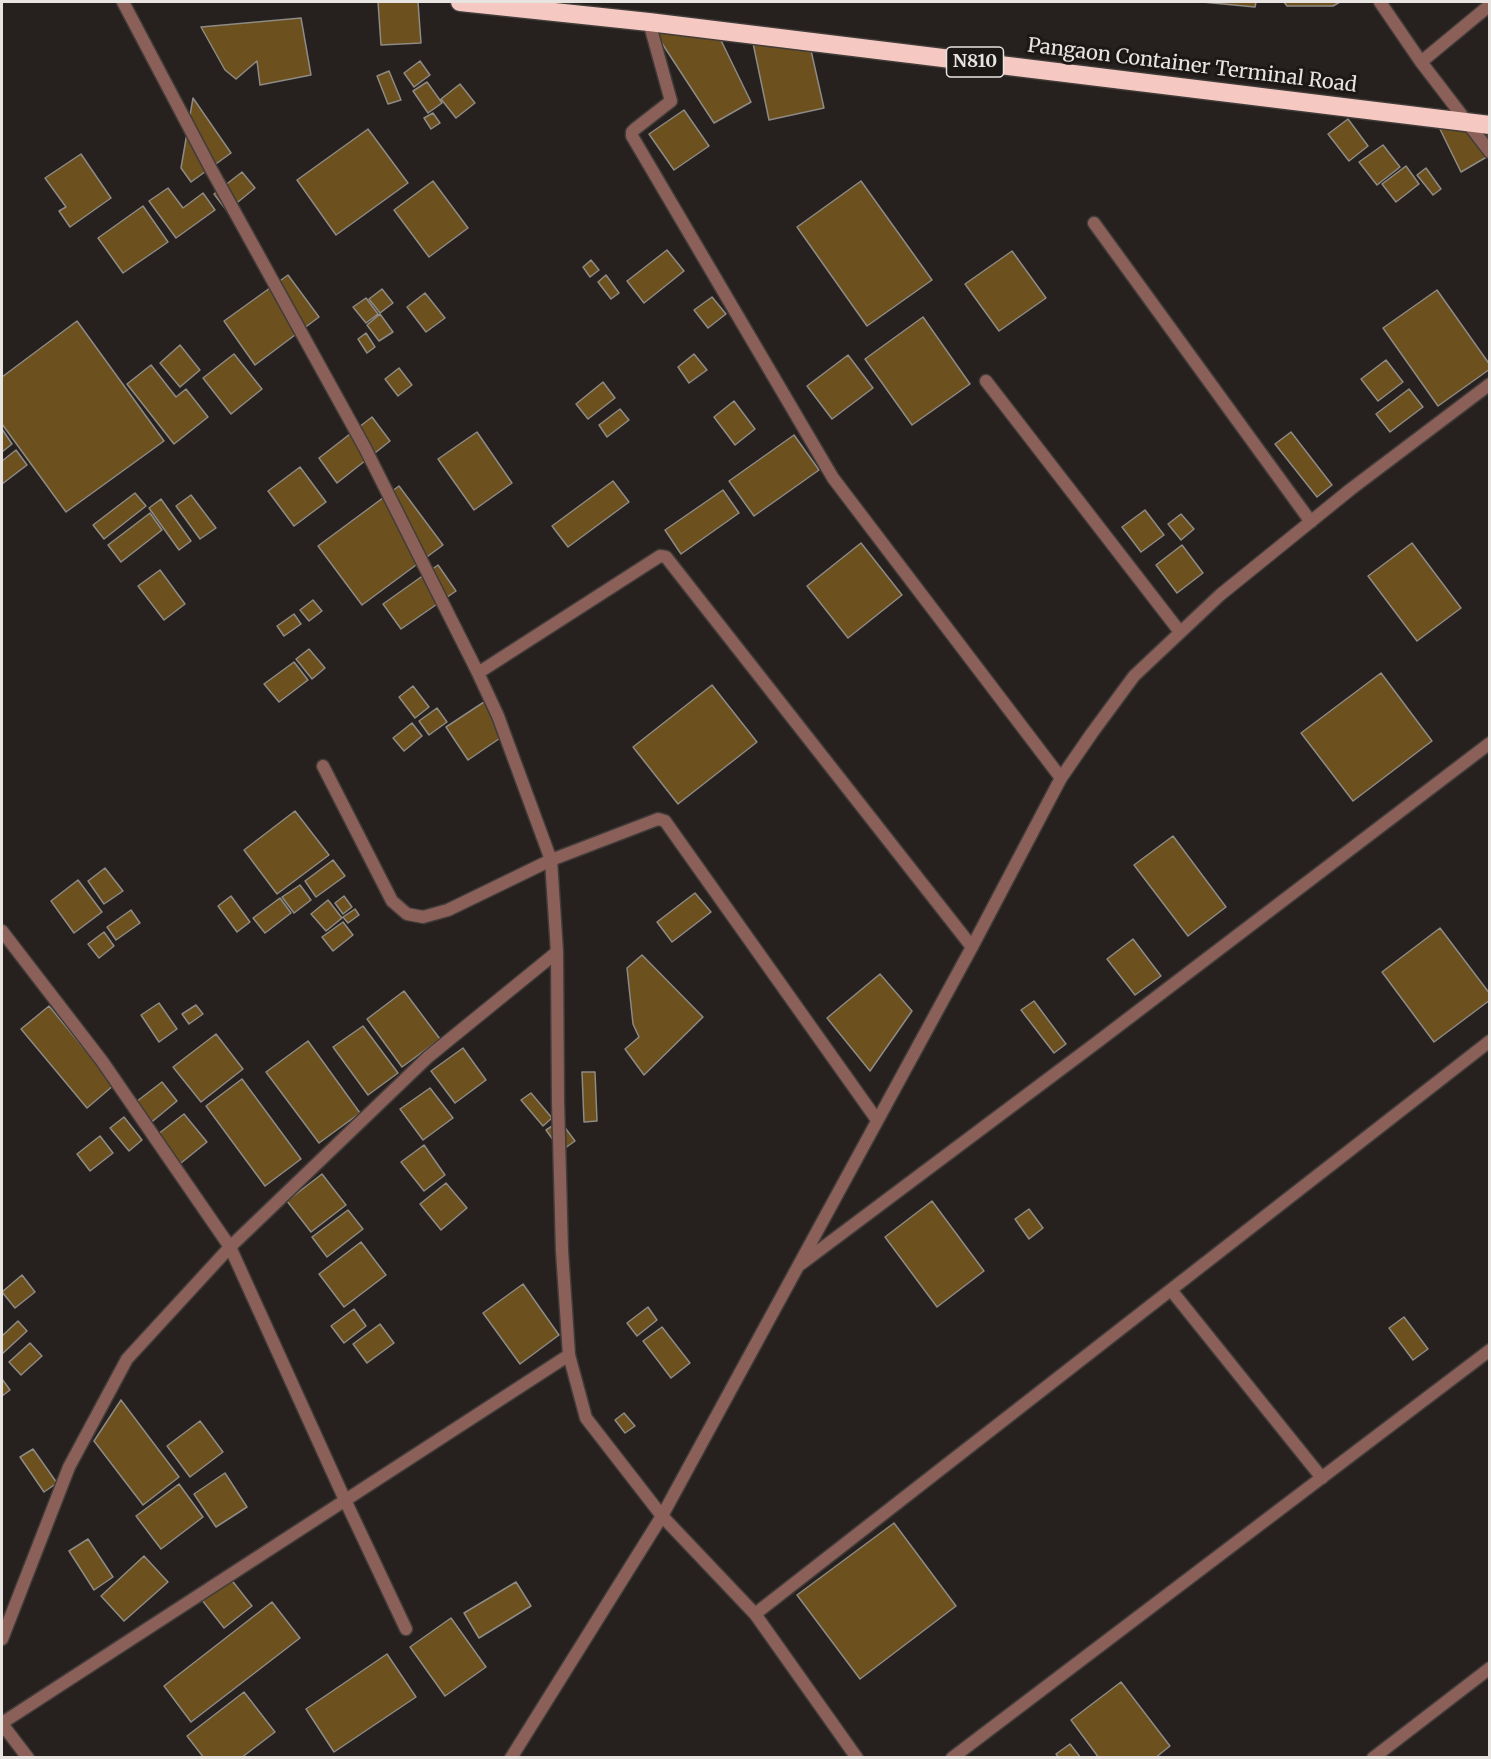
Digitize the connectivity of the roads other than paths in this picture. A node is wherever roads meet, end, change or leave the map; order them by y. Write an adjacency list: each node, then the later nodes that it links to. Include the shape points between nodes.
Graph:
1 (123, 2): 15 (street, via 365,448)
2 (460, 2): 5 (highway, Pangaon Container Terminal Road / N810)
3 (1380, 2): 6 (street)
4 (1490, 5): 6 (street)
5 (649, 22): 7 (highway, Pangaon Container Terminal Road / N810); 18 (street, via 671,101 632,135 833,478)
6 (1421, 62): 7 (street)
7 (1467, 123): 8 (highway, Pangaon Container Terminal Road / N810); 9 (street)
8 (1490, 125)
9 (1490, 152)
10 (1094, 223): 13 (street)
11 (986, 381): 14 (street)
12 (1490, 384): 13 (street)
13 (1311, 522): 14 (street)
14 (1180, 632): 18 (street, via 1134,676)
15 (478, 674): 19 (street, via 498,716); 21 (street, via 660,556 666,557)
16 (1490, 743): 26 (street)
17 (323, 766): 19 (street, via 392,902 407,914 423,916 448,910)
18 (1060, 778): 21 (street)
19 (551, 860): 22 (street); 24 (street, via 658,819 665,821)
20 (2, 931): 25 (street, via 102,1061)
21 (972, 947): 24 (street)
22 (557, 952): 25 (street, via 428,1057); 29 (street, via 562,1251)
23 (1490, 1041): 27 (street)
24 (877, 1120): 26 (street)
25 (230, 1247): 31 (street); 35 (street, via 127,1359 69,1467)
26 (799, 1265): 32 (street)
27 (1171, 1290): 30 (street); 33 (street)
28 (1490, 1350): 30 (street)
29 (569, 1355): 31 (street); 32 (street, via 586,1418)
30 (1322, 1478): 41 (street)
31 (345, 1500): 34 (street); 37 (street)
32 (662, 1516): 33 (street); 39 (street)
33 (755, 1614): 40 (street)
34 (406, 1629)
35 (2, 1639)
36 (1490, 1668): 42 (street)
37 (2, 1724): 38 (street)
38 (28, 1758)
39 (511, 1758)
40 (857, 1758)
41 (952, 1758)
42 (1373, 1758)

